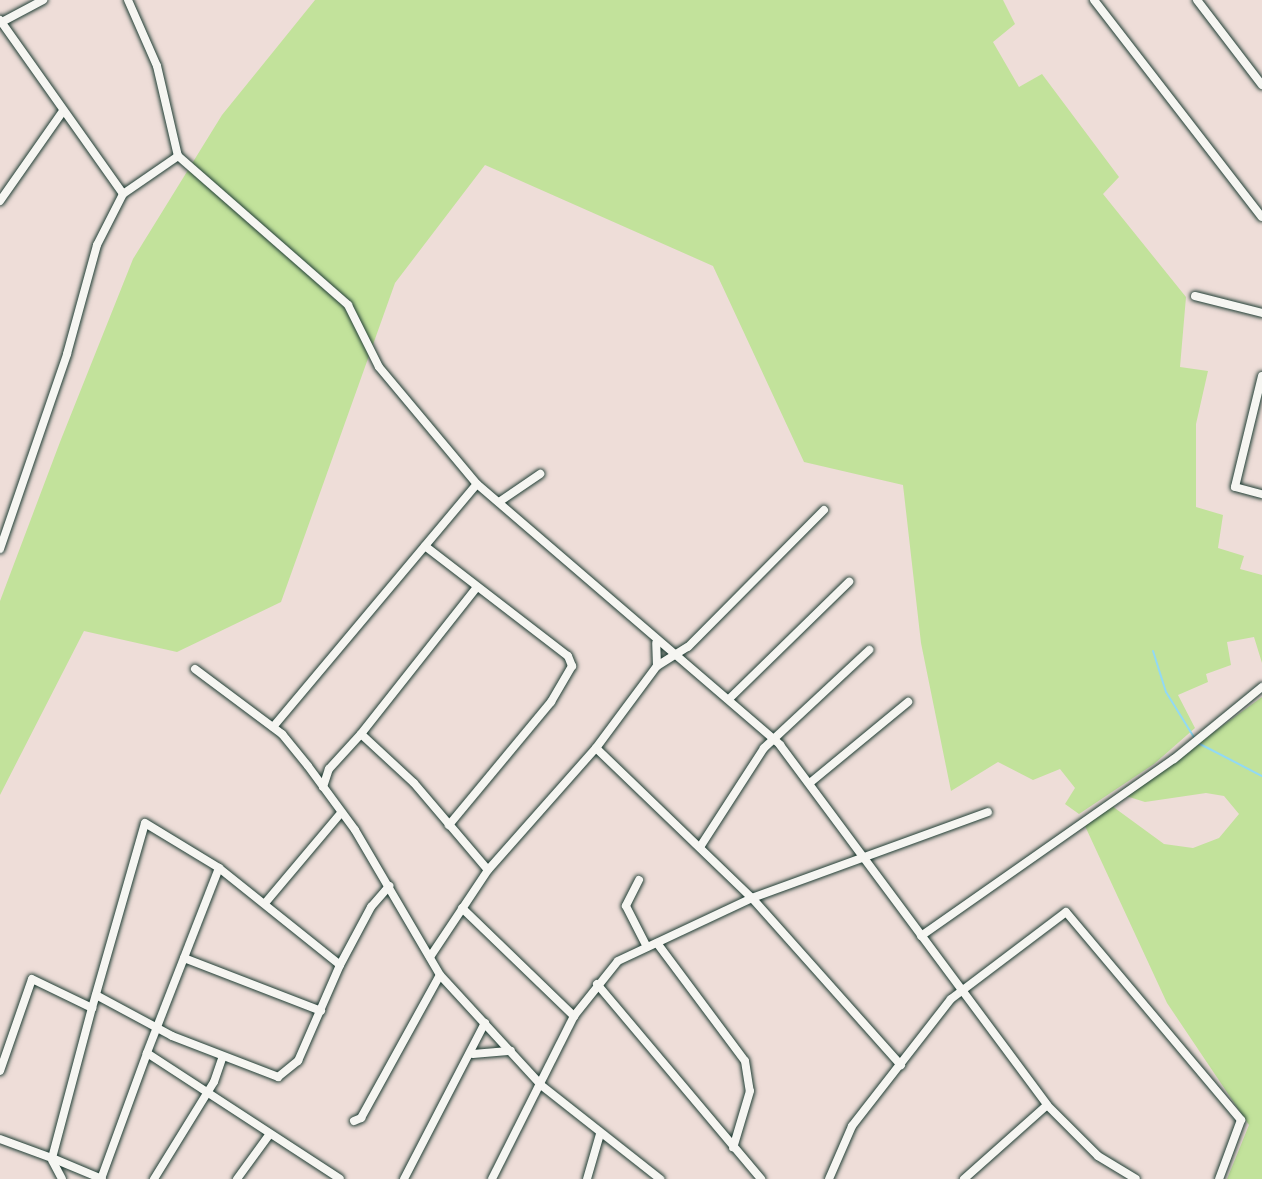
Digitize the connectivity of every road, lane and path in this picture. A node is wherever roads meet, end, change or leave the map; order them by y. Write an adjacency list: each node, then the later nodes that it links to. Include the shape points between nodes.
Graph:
1 (43, 0): 5 (street)
2 (128, 0): 8 (street, via 157,66)
3 (1094, 0): 11 (street)
4 (1197, 0): 6 (street)
5 (1, 22): 7 (street)
6 (1262, 85)
7 (63, 111): 9 (street); 10 (street)
8 (178, 156): 9 (street); 16 (street, via 348,305 379,367)
9 (123, 195): 21 (street, via 97,245 67,354)
10 (0, 201)
11 (1262, 217)
12 (1195, 296): 13 (street)
13 (1262, 313)
14 (1262, 376): 17 (street, via 1235,487)
15 (540, 474): 18 (street)
16 (477, 484): 18 (street); 20 (street)
17 (1262, 494)
18 (499, 502): 24 (street)
19 (824, 510): 25 (street)
20 (425, 546): 23 (street); 34 (street)
21 (0, 549)
22 (849, 582): 32 (street)
23 (477, 586): 35 (street); 44 (street, via 568,656 572,666 551,702)
24 (656, 643): 27 (street); 29 (street)
25 (688, 647): 27 (street); 28 (street)
26 (869, 650): 36 (street)
27 (674, 656): 28 (street); 29 (street)
28 (688, 665): 32 (street)
29 (657, 666): 37 (street)
30 (195, 669): 34 (street)
31 (1262, 687): 54 (street, via 1191,745)
32 (729, 699): 36 (street)
33 (908, 702): 40 (street)
34 (273, 727): 39 (street)
35 (361, 734): 38 (street); 44 (street)
36 (774, 739): 40 (street); 45 (street)
37 (596, 748): 45 (street); 48 (street)
38 (328, 769): 39 (street); 41 (street)
39 (312, 771): 41 (street)
40 (811, 782): 46 (street)
41 (323, 786): 43 (street)
42 (988, 812): 46 (street)
43 (340, 814): 50 (street); 52 (street)
44 (449, 825): 48 (street)
45 (700, 847): 51 (street)
46 (860, 857): 51 (street); 54 (street)
47 (219, 868): 52 (street); 58 (street); 63 (street, via 145,823)
48 (488, 870): 53 (street)
49 (639, 880): 56 (street, via 626,906)
50 (389, 886): 57 (street); 59 (street, via 371,907)
51 (752, 898): 55 (street); 73 (street)
52 (266, 902): 59 (street)
53 (462, 908): 57 (street); 66 (street)
54 (921, 936): 62 (street)
55 (657, 943): 56 (street); 82 (street, via 745,1061 750,1091)
56 (647, 947): 61 (street, via 618,961)
57 (430, 957): 60 (street)
58 (184, 958): 65 (street); 68 (street)
59 (339, 965): 65 (street)
60 (440, 975): 67 (street); 78 (street, via 361,1118)
61 (597, 984): 66 (street); 82 (street)
62 (961, 989): 73 (street); 77 (street); 97 (street, via 1066,912 1241,1120 1241,1131)
63 (96, 994): 64 (street); 68 (street)
64 (92, 1008): 74 (street, via 32,979); 83 (street)
65 (321, 1011): 72 (street, via 288,1074 278,1077)
66 (574, 1016): 75 (street)
67 (485, 1023): 69 (street); 71 (street)
68 (158, 1028): 70 (street); 72 (street, via 207,1046)
69 (511, 1051): 71 (street); 75 (street)
70 (147, 1053): 76 (street); 85 (street)
71 (473, 1054): 89 (street)
72 (222, 1059): 76 (street)
73 (901, 1065): 94 (street, via 852,1126)
74 (0, 1071)
75 (541, 1085): 79 (street); 90 (street)
76 (205, 1094): 80 (street); 86 (street)
77 (1047, 1105): 95 (street); 96 (street, via 1098,1156)
78 (354, 1120)
79 (600, 1134): 91 (street); 92 (street)
80 (269, 1135): 87 (street); 88 (street)
81 (0, 1139): 83 (street)
82 (733, 1148): 93 (street)
83 (52, 1158): 84 (street); 85 (street)
84 (62, 1179)
85 (101, 1179)
86 (154, 1179)
87 (237, 1179)
88 (340, 1179)
89 (404, 1179)
90 (492, 1179)
91 (586, 1179)
92 (660, 1179)
93 (760, 1179)
94 (829, 1179)
95 (964, 1179)
96 (1136, 1179)
97 (1219, 1179)

